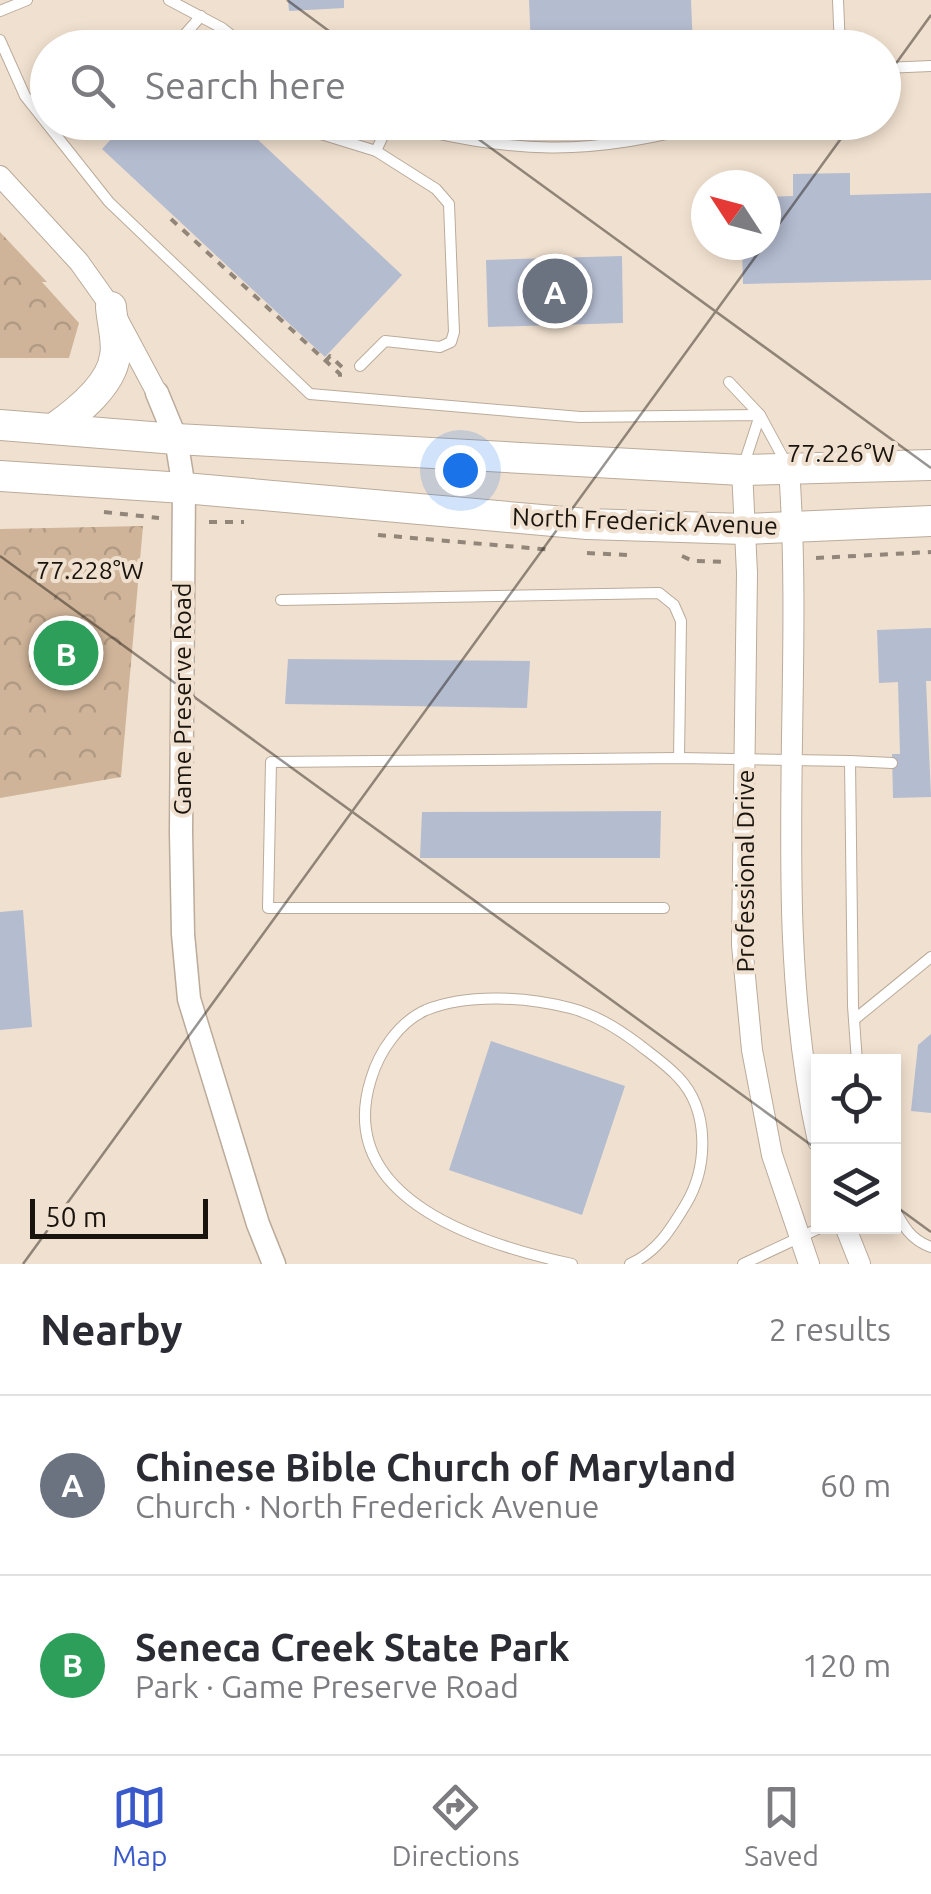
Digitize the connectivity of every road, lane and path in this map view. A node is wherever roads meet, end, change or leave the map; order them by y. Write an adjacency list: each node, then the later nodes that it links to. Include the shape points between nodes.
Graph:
1 (26, 0): 4 (lane)
2 (170, 0): 5 (lane)
3 (838, 0): 8 (lane)
4 (0, 11)
5 (201, 16): 6 (lane); 7 (lane)
6 (189, 30)
7 (221, 30)
8 (839, 30)
9 (0, 40): 12 (lane)
10 (931, 66): 11 (lane)
11 (901, 67)
12 (30, 102)
13 (60, 140): 26 (lane, via 109,202 310,394 580,418)
14 (340, 140): 18 (lane)
15 (381, 140): 18 (lane)
16 (474, 140): 17 (lane, via 560,150)
17 (639, 140)
18 (376, 151): 22 (lane, via 449,204 454,332 440,347 385,342)
19 (0, 176): 21 (street, Game Preserve Road, via 79,262)
20 (172, 219): 23 (path, via 325,362 330,356)
21 (111, 308): 25 (street, Game Preserve Road); 28 (main road, via 116,357 103,383)
22 (360, 366)
23 (352, 376)
24 (730, 382): 26 (lane)
25 (156, 393): 29 (street, Game Preserve Road)
26 (760, 416): 31 (lane); 32 (lane)
27 (0, 425): 28 (main road)
28 (53, 429): 29 (main road)
29 (176, 440): 32 (main road); 34 (street, Game Preserve Road)
30 (931, 464): 31 (main road)
31 (788, 468): 32 (main road); 36 (street, Professional Drive)
32 (742, 470): 37 (street, Professional Drive)
33 (0, 476): 34 (main road, North Frederick Avenue)
34 (184, 488): 37 (main road, North Frederick Avenue, via 587,524); 55 (street, Game Preserve Road, via 181,832 190,1000)
35 (931, 521): 36 (main road, North Frederick Avenue)
36 (793, 527): 37 (main road, North Frederick Avenue); 41 (street, Professional Drive)
37 (744, 528): 40 (street, Professional Drive)
38 (281, 600): 39 (lane, via 659,594 674,604 681,621)
39 (679, 758): 40 (lane); 44 (lane, via 271,762 268,908)
40 (744, 760): 41 (lane); 52 (street, Professional Drive, via 742,944 752,1050 772,1155)
41 (791, 760): 42 (lane); 48 (street, Professional Drive, via 799,1023)
42 (850, 761): 43 (lane); 46 (lane)
43 (892, 763)
44 (664, 908)
45 (931, 957): 46 (lane)
46 (854, 1019): 47 (lane)
47 (856, 1054)
48 (811, 1108)
49 (901, 1221): 53 (lane)
50 (811, 1232): 52 (lane)
51 (849, 1234): 60 (street)
52 (800, 1238): 58 (lane); 59 (street, Professional Drive)
53 (931, 1247)
54 (651, 1260): 56 (lane, via 700,1177 701,1129 680,1078 620,1031 572,1008 503,1000 424,1011 383,1050 363,1115 388,1178 439,1220 510,1251); 57 (lane)
55 (274, 1264)
56 (572, 1264)
57 (630, 1264)
58 (743, 1264)
59 (809, 1264)
60 (860, 1264)

